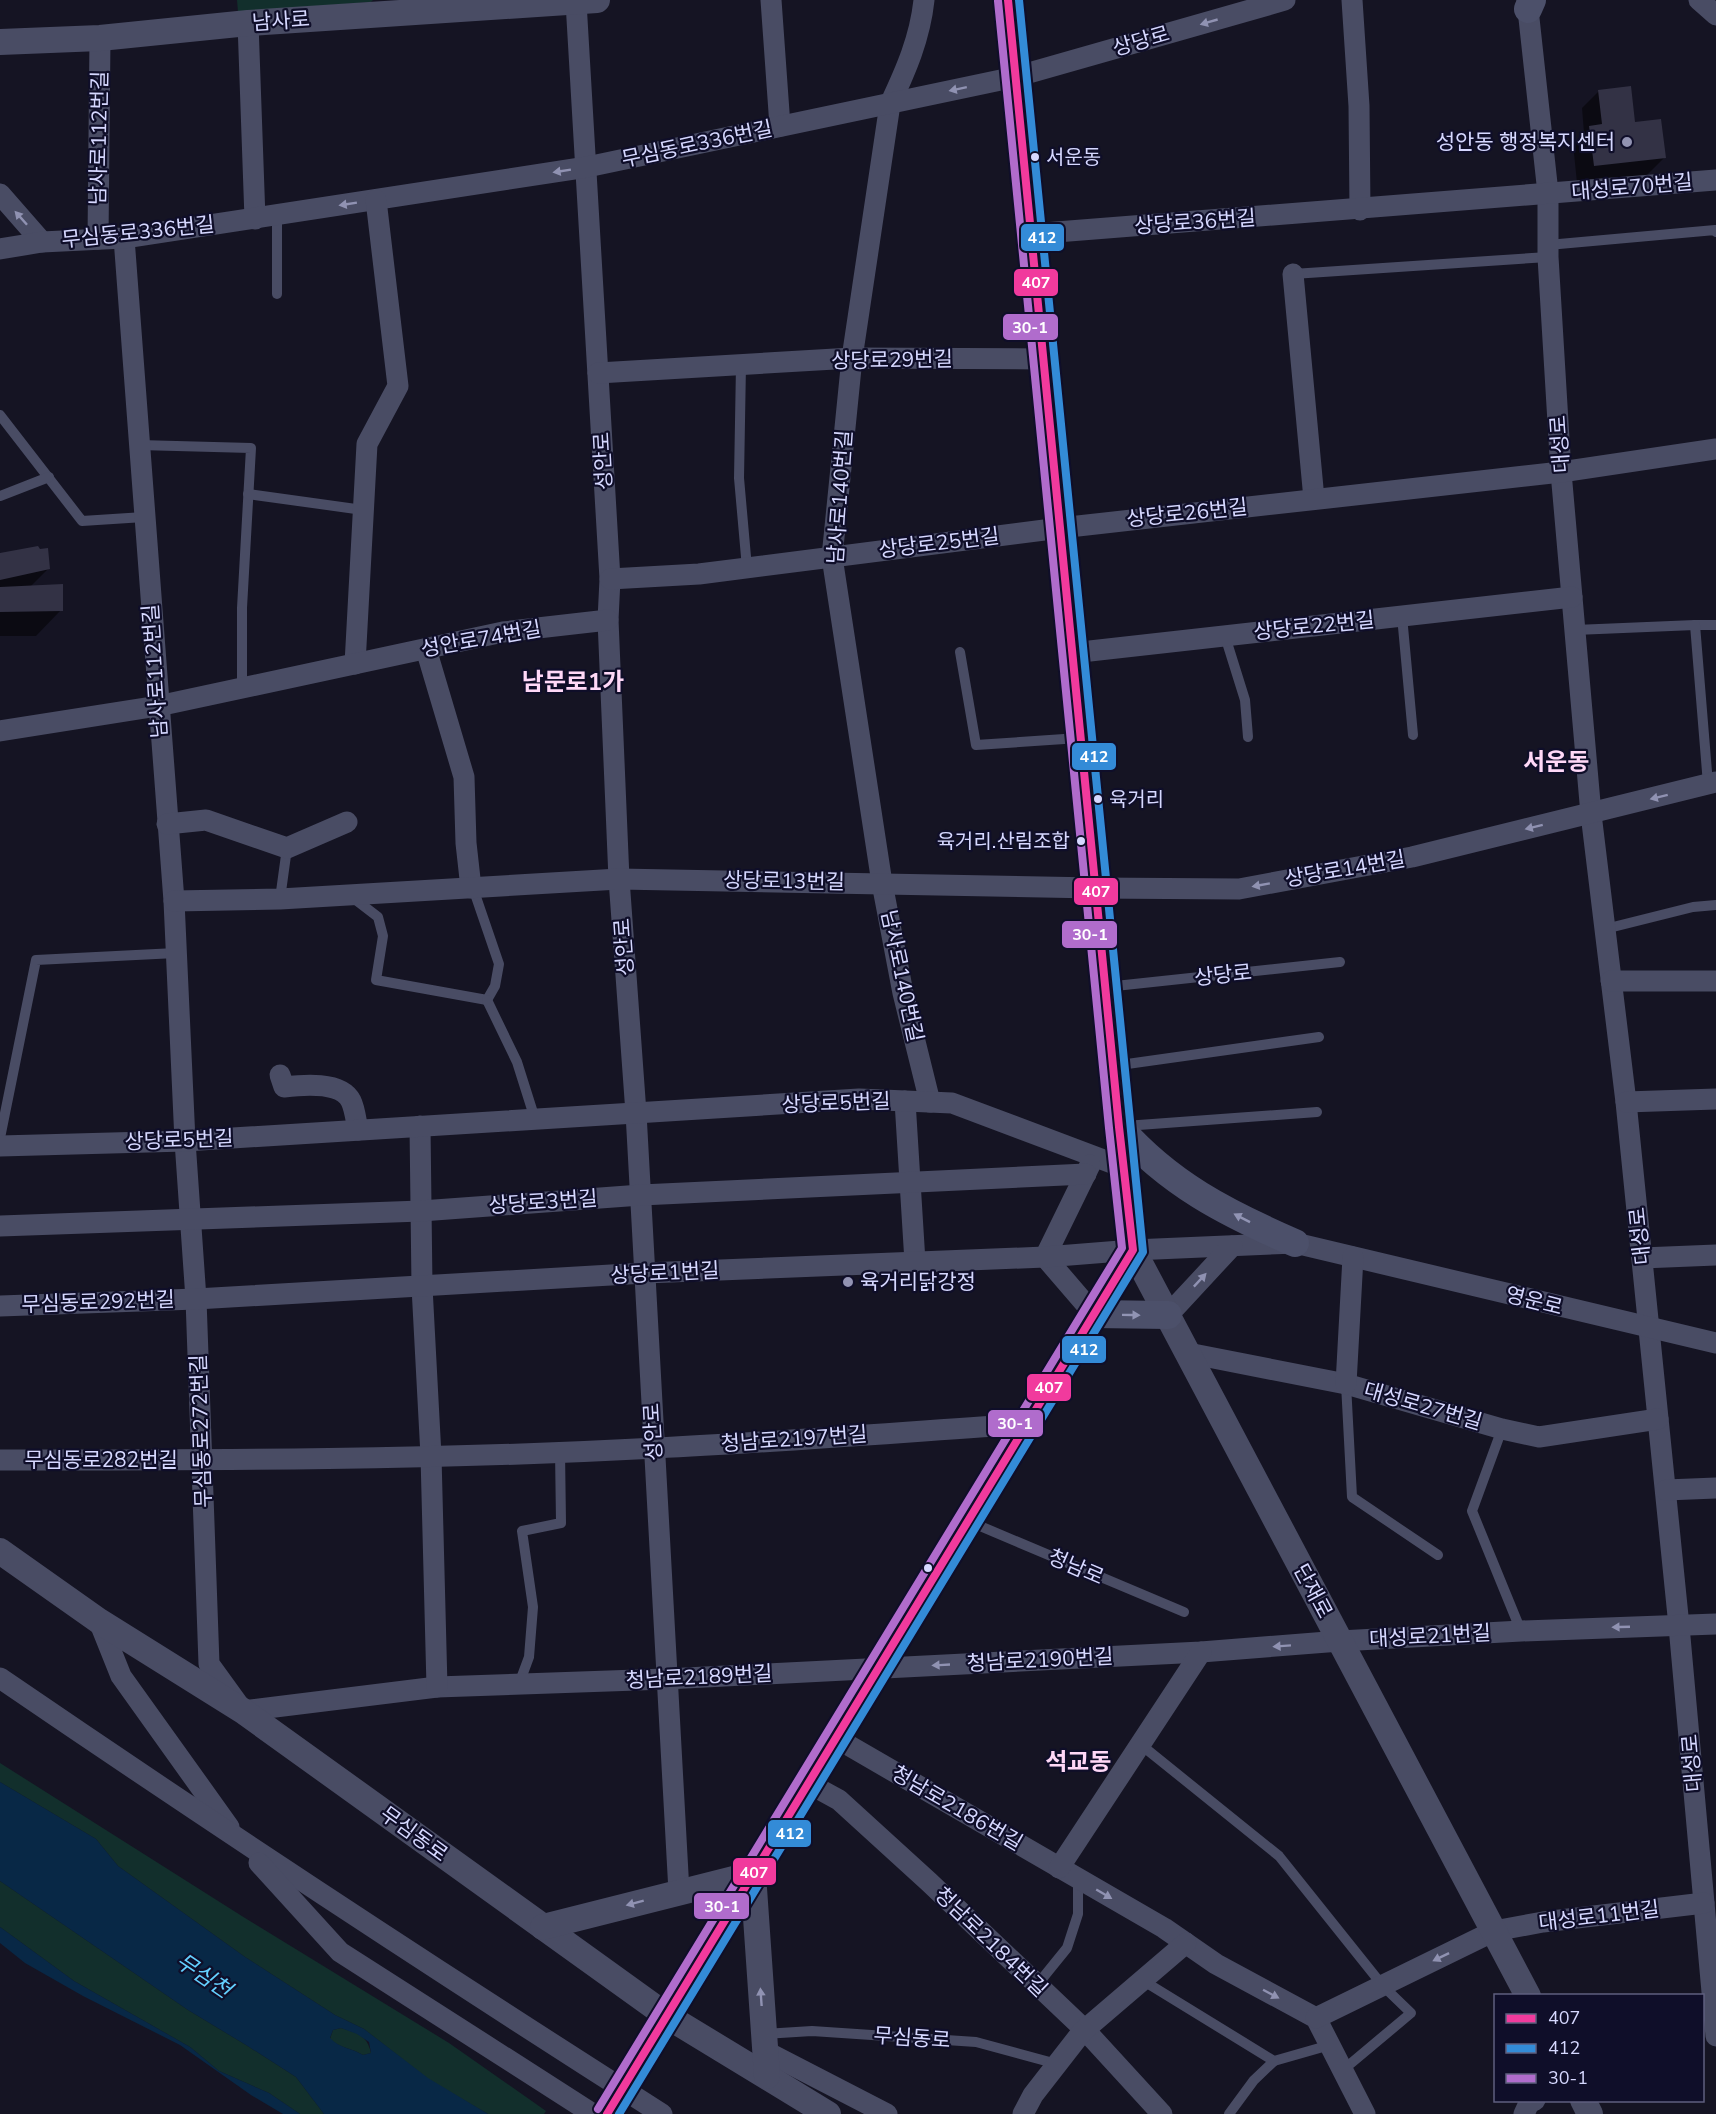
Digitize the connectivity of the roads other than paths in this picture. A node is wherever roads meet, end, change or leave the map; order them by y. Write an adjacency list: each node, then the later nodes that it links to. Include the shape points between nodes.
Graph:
1 (771, 0): 15 (street)
2 (924, 0): 14 (street, 남사로140번길, via 922,22 908,66)
3 (1008, 0): 13 (main road)
4 (1352, 0): 21 (street)
5 (1699, 0): 9 (street)
6 (587, 1): 10 (street, 남사로); 16 (street, 성안로)
7 (1276, 3): 13 (street, 상당로, one-way to 13)
8 (1529, 3): 18 (street, 대성로)
9 (1716, 15)
10 (248, 23): 11 (street, 남사로); 23 (street)
11 (100, 38): 12 (street, 남사로); 27 (street, 남사로112번길)
12 (0, 42)
13 (1016, 77): 14 (street, 무심동로336번길, one-way to 14); 25 (main road)
14 (890, 104): 15 (street, 무심동로336번길); 33 (street, 남사로140번길)
15 (780, 126): 16 (street, 무심동로336번길)
16 (587, 167): 20 (street, 무심동로336번길, one-way to 20); 36 (street, 성안로)
17 (1716, 180): 18 (street, 대성로70번길)
18 (1548, 193): 21 (street, 상당로36번길); 30 (street, 대성로)
19 (0, 194): 28 (street, one-way to 19)
20 (376, 200): 22 (street, 무심동로336번길, one-way to 22); 45 (street, via 398,386 367,444)
21 (1360, 210): 25 (street, 상당로36번길)
22 (277, 215): 23 (street, 무심동로336번길); 32 (lane)
23 (255, 219): 26 (street, 무심동로336번길)
24 (1716, 232): 30 (lane)
25 (1031, 234): 34 (main road)
26 (124, 238): 27 (street, 무심동로336번길); 38 (street, 남사로112번길)
27 (98, 239): 28 (street, 무심동로336번길)
28 (42, 242): 29 (street, 무심동로336번길)
29 (0, 249)
30 (1548, 251): 31 (lane); 40 (street, 대성로)
31 (1293, 274): 44 (street)
32 (277, 294)
33 (852, 358): 34 (street, 상당로29번길); 35 (street, 상당로29번길); 48 (street, 남사로140번길)
34 (1043, 359): 47 (main road)
35 (741, 365): 36 (street, 상당로29번길); 49 (lane, via 739,478)
36 (598, 373): 50 (street, 성안로)
37 (0, 415): 41 (lane)
38 (139, 445): 42 (lane, via 251,448); 46 (street, 남사로112번길)
39 (1716, 449): 40 (street, 상당로26번길)
40 (1561, 472): 44 (street, 상당로26번길); 51 (street, 대성로)
41 (49, 477): 43 (lane); 46 (lane, via 82,520)
42 (249, 494): 45 (lane); 62 (lane)
43 (0, 496)
44 (1314, 499): 47 (street, 상당로26번길)
45 (363, 510): 61 (street)
46 (144, 517): 63 (street, 남사로112번길)
47 (1060, 528): 48 (street, 상당로25번길); 60 (main road)
48 (832, 557): 49 (street, 상당로25번길); 74 (street, 남사로140번길)
49 (747, 568): 50 (street, 상당로25번길)
50 (610, 579): 53 (street, 성안로)
51 (1572, 597): 52 (street, 상당로22번길); 56 (street, 대성로)
52 (1402, 616): 57 (street, 상당로22번길); 65 (lane, 상당로22번길)
53 (609, 620): 58 (street, 성안로74번길, via 503,632); 73 (street, 성안로)
54 (1695, 625): 55 (lane); 56 (lane); 68 (lane)
55 (1716, 625)
56 (1575, 630): 69 (street, 대성로)
57 (1226, 636): 60 (street, 상당로22번길); 66 (lane, 상당로22번길, via 1245,700)
58 (426, 649): 61 (street, 성안로74번길); 75 (street, via 464,777 465,843)
59 (960, 652): 67 (lane, via 976,745)
60 (1072, 653): 67 (main road)
61 (355, 664): 62 (street, 성안로74번길)
62 (242, 688): 63 (street, 성안로74번길)
63 (158, 706): 64 (street, 성안로74번길); 71 (street, 남사로112번길)
64 (0, 731)
65 (1413, 735)
66 (1248, 736)
67 (1081, 738): 76 (main road)
68 (1712, 783): 69 (street, 상당로14번길, one-way to 69)
69 (1591, 814): 76 (street, 상당로14번길, one-way to 76, via 1412,857 1239,889); 81 (street, 대성로)
70 (347, 822): 72 (street)
71 (168, 824): 72 (street, via 206,820); 79 (street, 남사로112번길)
72 (287, 848): 78 (lane)
73 (619, 879): 74 (street, 상당로13번길); 75 (street, 상당로13번길); 96 (street, 성안로)
74 (882, 883): 76 (street, 상당로13번길); 93 (street, 남사로140번길, via 903,993)
75 (472, 888): 77 (street, 상당로13번길); 87 (lane, via 498,964 495,986)
76 (1095, 888): 86 (main road)
77 (350, 895): 78 (street, 상당로13번길); 87 (lane, via 378,917 383,936 376,980)
78 (280, 899): 79 (street, 상당로13번길)
79 (174, 901): 82 (street, 남사로112번길)
80 (1716, 905): 81 (lane, via 1692,907)
81 (1605, 929): 84 (street, 대성로)
82 (176, 953): 101 (lane, via 36,960); 102 (street, 남사로112번길)
83 (1340, 962): 86 (lane, 상당로)
84 (1611, 981): 85 (street); 94 (street, 대성로)
85 (1716, 981)
86 (1105, 987): 89 (main road)
87 (487, 1000): 97 (lane, via 517,1062)
88 (1319, 1037): 89 (lane)
89 (1113, 1066): 99 (main road)
90 (280, 1075): 100 (street, via 284,1087 310,1084 342,1091 351,1101)
91 (1716, 1099): 94 (street)
92 (905, 1101): 93 (street, 상당로5번길); 96 (street, 상당로5번길, via 858,1099); 106 (street)
93 (930, 1102): 104 (street, 상당로5번길, via 952,1103)
94 (1626, 1102): 117 (street, 대성로)
95 (1317, 1112): 99 (lane)
96 (636, 1113): 97 (street, 상당로5번길); 107 (street, 성안로)
97 (535, 1119): 98 (street, 상당로5번길)
98 (420, 1126): 100 (street, 상당로5번길); 108 (street)
99 (1119, 1127): 105 (main road); 111 (main road, one-way to 99, via 1257,1227 1192,1190 1142,1152)
100 (358, 1130): 102 (street, 상당로5번길)
101 (0, 1138)
102 (185, 1141): 103 (street, 상당로5번길); 109 (street, 무심동로272번길)
103 (0, 1146)
104 (1090, 1165): 105 (street, 상당로5번길); 106 (street, 상당로3번길); 115 (street)
105 (1125, 1168): 113 (main road)
106 (910, 1181): 107 (street, 상당로3번길); 118 (street)
107 (641, 1195): 108 (street, 상당로3번길); 119 (street, 성안로)
108 (421, 1211): 109 (street, 상당로3번길); 120 (street)
109 (191, 1218): 110 (street, 상당로3번길); 121 (street, 무심동로272번길)
110 (0, 1226)
111 (1295, 1243): 112 (street, 영운로); 116 (street, 영운로)
112 (1232, 1246): 113 (street, 영운로); 124 (street, one-way to 112)
113 (1133, 1250): 115 (street, 상당로1번길); 123 (main road); 124 (street, 단재로)
114 (1716, 1255): 117 (street)
115 (1045, 1257): 118 (street, 상당로1번길); 123 (street)
116 (1353, 1257): 125 (street, 영운로); 128 (street)
117 (1642, 1258): 125 (street, 대성로)
118 (915, 1262): 119 (street, 상당로1번길)
119 (645, 1273): 120 (street, 상당로1번길); 132 (street, 성안로)
120 (422, 1287): 121 (street, 상당로1번길); 134 (street)
121 (196, 1299): 122 (street, 무심동로292번길); 136 (street, 무심동로272번길)
122 (0, 1306)
123 (1094, 1314): 124 (main road, one-way to 124); 130 (main road)
124 (1168, 1315): 127 (street, 단재로)
125 (1649, 1328): 126 (street, 영운로); 129 (street, 대성로)
126 (1716, 1343)
127 (1188, 1353): 128 (street, 대성로27번길); 147 (street, 단재로)
128 (1346, 1384): 131 (street, 대성로27번길); 141 (lane, via 1352,1497)
129 (1658, 1419): 131 (street, 대성로27번길, via 1539,1437); 138 (street, 대성로)
130 (1027, 1424): 132 (street, 청남로2197번길); 139 (main road)
131 (1502, 1428): 146 (lane, 대성로21번길, via 1472,1511)
132 (654, 1448): 133 (street, 청남로2197번길); 151 (street, 성안로)
133 (561, 1451): 134 (street, 청남로2197번길); 152 (lane, via 561,1523 522,1531 533,1606 529,1657)
134 (431, 1456): 136 (street, 청남로2197번길); 153 (street)
135 (0, 1460): 136 (street, 무심동로282번길)
136 (202, 1460): 154 (street, 무심동로272번길, via 208,1664)
137 (1716, 1488): 138 (street)
138 (1666, 1490): 145 (street, 대성로)
139 (968, 1521): 142 (lane, 청남로); 149 (main road)
140 (0, 1551): 143 (street, 무심동로)
141 (1438, 1555)
142 (1184, 1612)
143 (99, 1621): 154 (street, 무심동로); 158 (street, via 121,1676)
144 (1716, 1624): 145 (street, 대성로21번길)
145 (1679, 1626): 146 (street, 대성로21번길, one-way to 146); 163 (street, 대성로)
146 (1521, 1630): 147 (street, 대성로21번길)
147 (1340, 1641): 148 (street, 청남로2190번길, one-way to 148); 165 (street, 단재로)
148 (1201, 1652): 149 (street, 청남로2190번길, one-way to 149); 156 (street)
149 (879, 1667): 151 (street, 청남로2189번길); 155 (main road)
150 (0, 1678): 158 (street)
151 (666, 1679): 152 (street, 청남로2189번길); 162 (street, 성안로)
152 (519, 1684): 153 (street, 청남로2189번길)
153 (437, 1687): 154 (street, 청남로2189번길)
154 (243, 1711): 164 (street, 무심동로)
155 (836, 1738): 157 (main road); 159 (street, 청남로2186번길)
156 (1140, 1744): 159 (street); 169 (lane, via 1279,1856)
157 (808, 1783): 160 (main road); 168 (street, 청남로2184번길, via 839,1800)
158 (237, 1839): 181 (street, via 340,1952); 183 (street)
159 (1059, 1868): 161 (street, 청남로2186번길)
160 (753, 1875): 162 (street); 171 (main road); 175 (street, one-way to 160)
161 (1078, 1878): 166 (street, 청남로2186번길, one-way to 166); 168 (lane, via 1078,1914 1067,1948)
162 (679, 1892): 164 (street, one-way to 164)
163 (1704, 1903): 165 (street, 대성로11번길); 174 (street, 대성로)
164 (543, 1927): 171 (street, 무심동로)
165 (1494, 1931): 169 (street, one-way to 169); 170 (street, 단재로)
166 (1185, 1943): 167 (street); 172 (street, 청남로2186번길, one-way to 172)
167 (1142, 1980): 173 (street); 177 (lane)
168 (1037, 1985): 173 (street, 청남로2184번길)
169 (1383, 1986): 172 (street); 179 (lane, via 1411,2013)
170 (1527, 1994)
171 (667, 2016): 180 (street, 무심동로); 182 (main road, bridge)
172 (1316, 2018): 176 (street)
173 (1084, 2029): 178 (street); 187 (street, 청남로2184번길)
174 (1716, 2036)
175 (764, 2042): 178 (lane, 무심동로, via 812,2031 976,2042); 180 (street); 185 (street)
176 (1330, 2045): 177 (lane); 179 (street)
177 (1274, 2061): 188 (lane)
178 (1057, 2064): 186 (street)
179 (1343, 2070): 189 (street)
180 (767, 2076): 184 (street, 무심동로)
181 (593, 2114)
182 (607, 2114)
183 (662, 2114)
184 (828, 2114)
185 (887, 2114)
186 (1023, 2114)
187 (1162, 2114)
188 (1229, 2114)
189 (1365, 2114)

